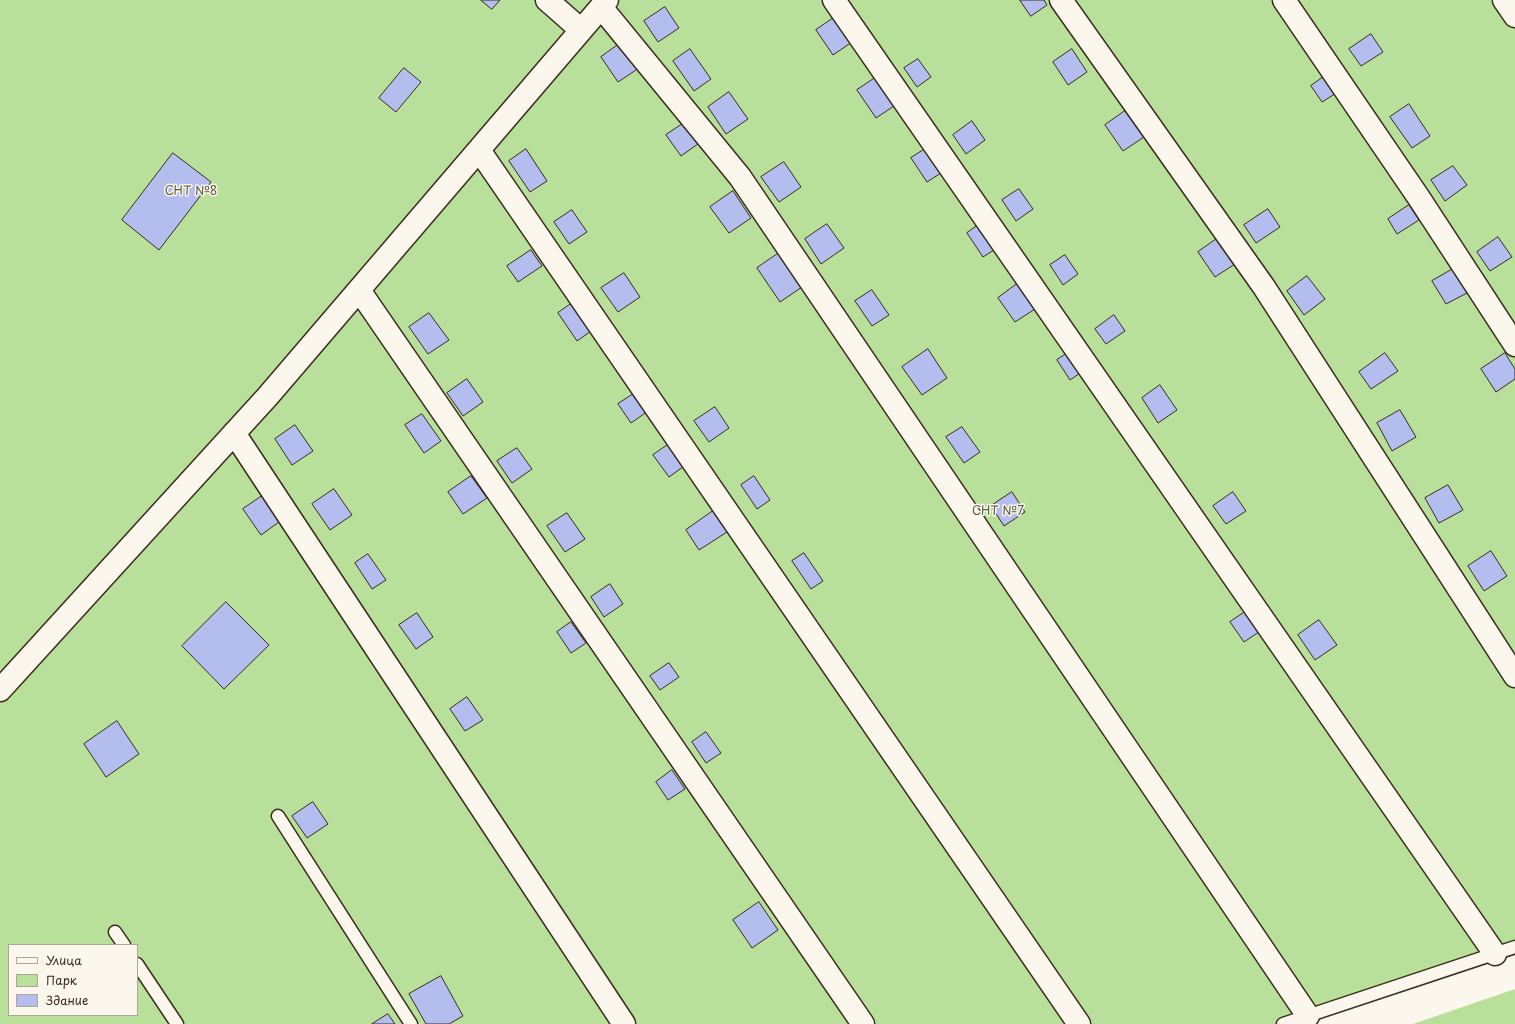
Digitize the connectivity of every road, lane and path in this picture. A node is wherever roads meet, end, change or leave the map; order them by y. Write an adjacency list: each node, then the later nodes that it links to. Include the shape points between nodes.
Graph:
1 (547, 0): 8 (street)
2 (834, 0): 18 (street)
3 (1061, 0): 13 (street, via 1264,287)
4 (1284, 0): 11 (street, via 1419,198)
5 (1504, 0): 7 (street)
6 (604, 3): 8 (street); 20 (street, via 740,177)
7 (1515, 16)
8 (581, 30): 9 (street)
9 (478, 150): 10 (street); 25 (street)
10 (359, 290): 12 (street); 24 (street)
11 (1515, 345)
12 (234, 433): 14 (street); 23 (street)
13 (1515, 676)
14 (0, 690)
15 (278, 816): 22 (lane)
16 (115, 932): 17 (lane)
17 (123, 944)
18 (1505, 950): 20 (lane)
19 (138, 966): 21 (lane)
20 (1308, 1016): 26 (lane)
21 (177, 1024)
22 (411, 1024)
23 (624, 1024)
24 (863, 1024)
25 (1079, 1024)
26 (1283, 1024)

